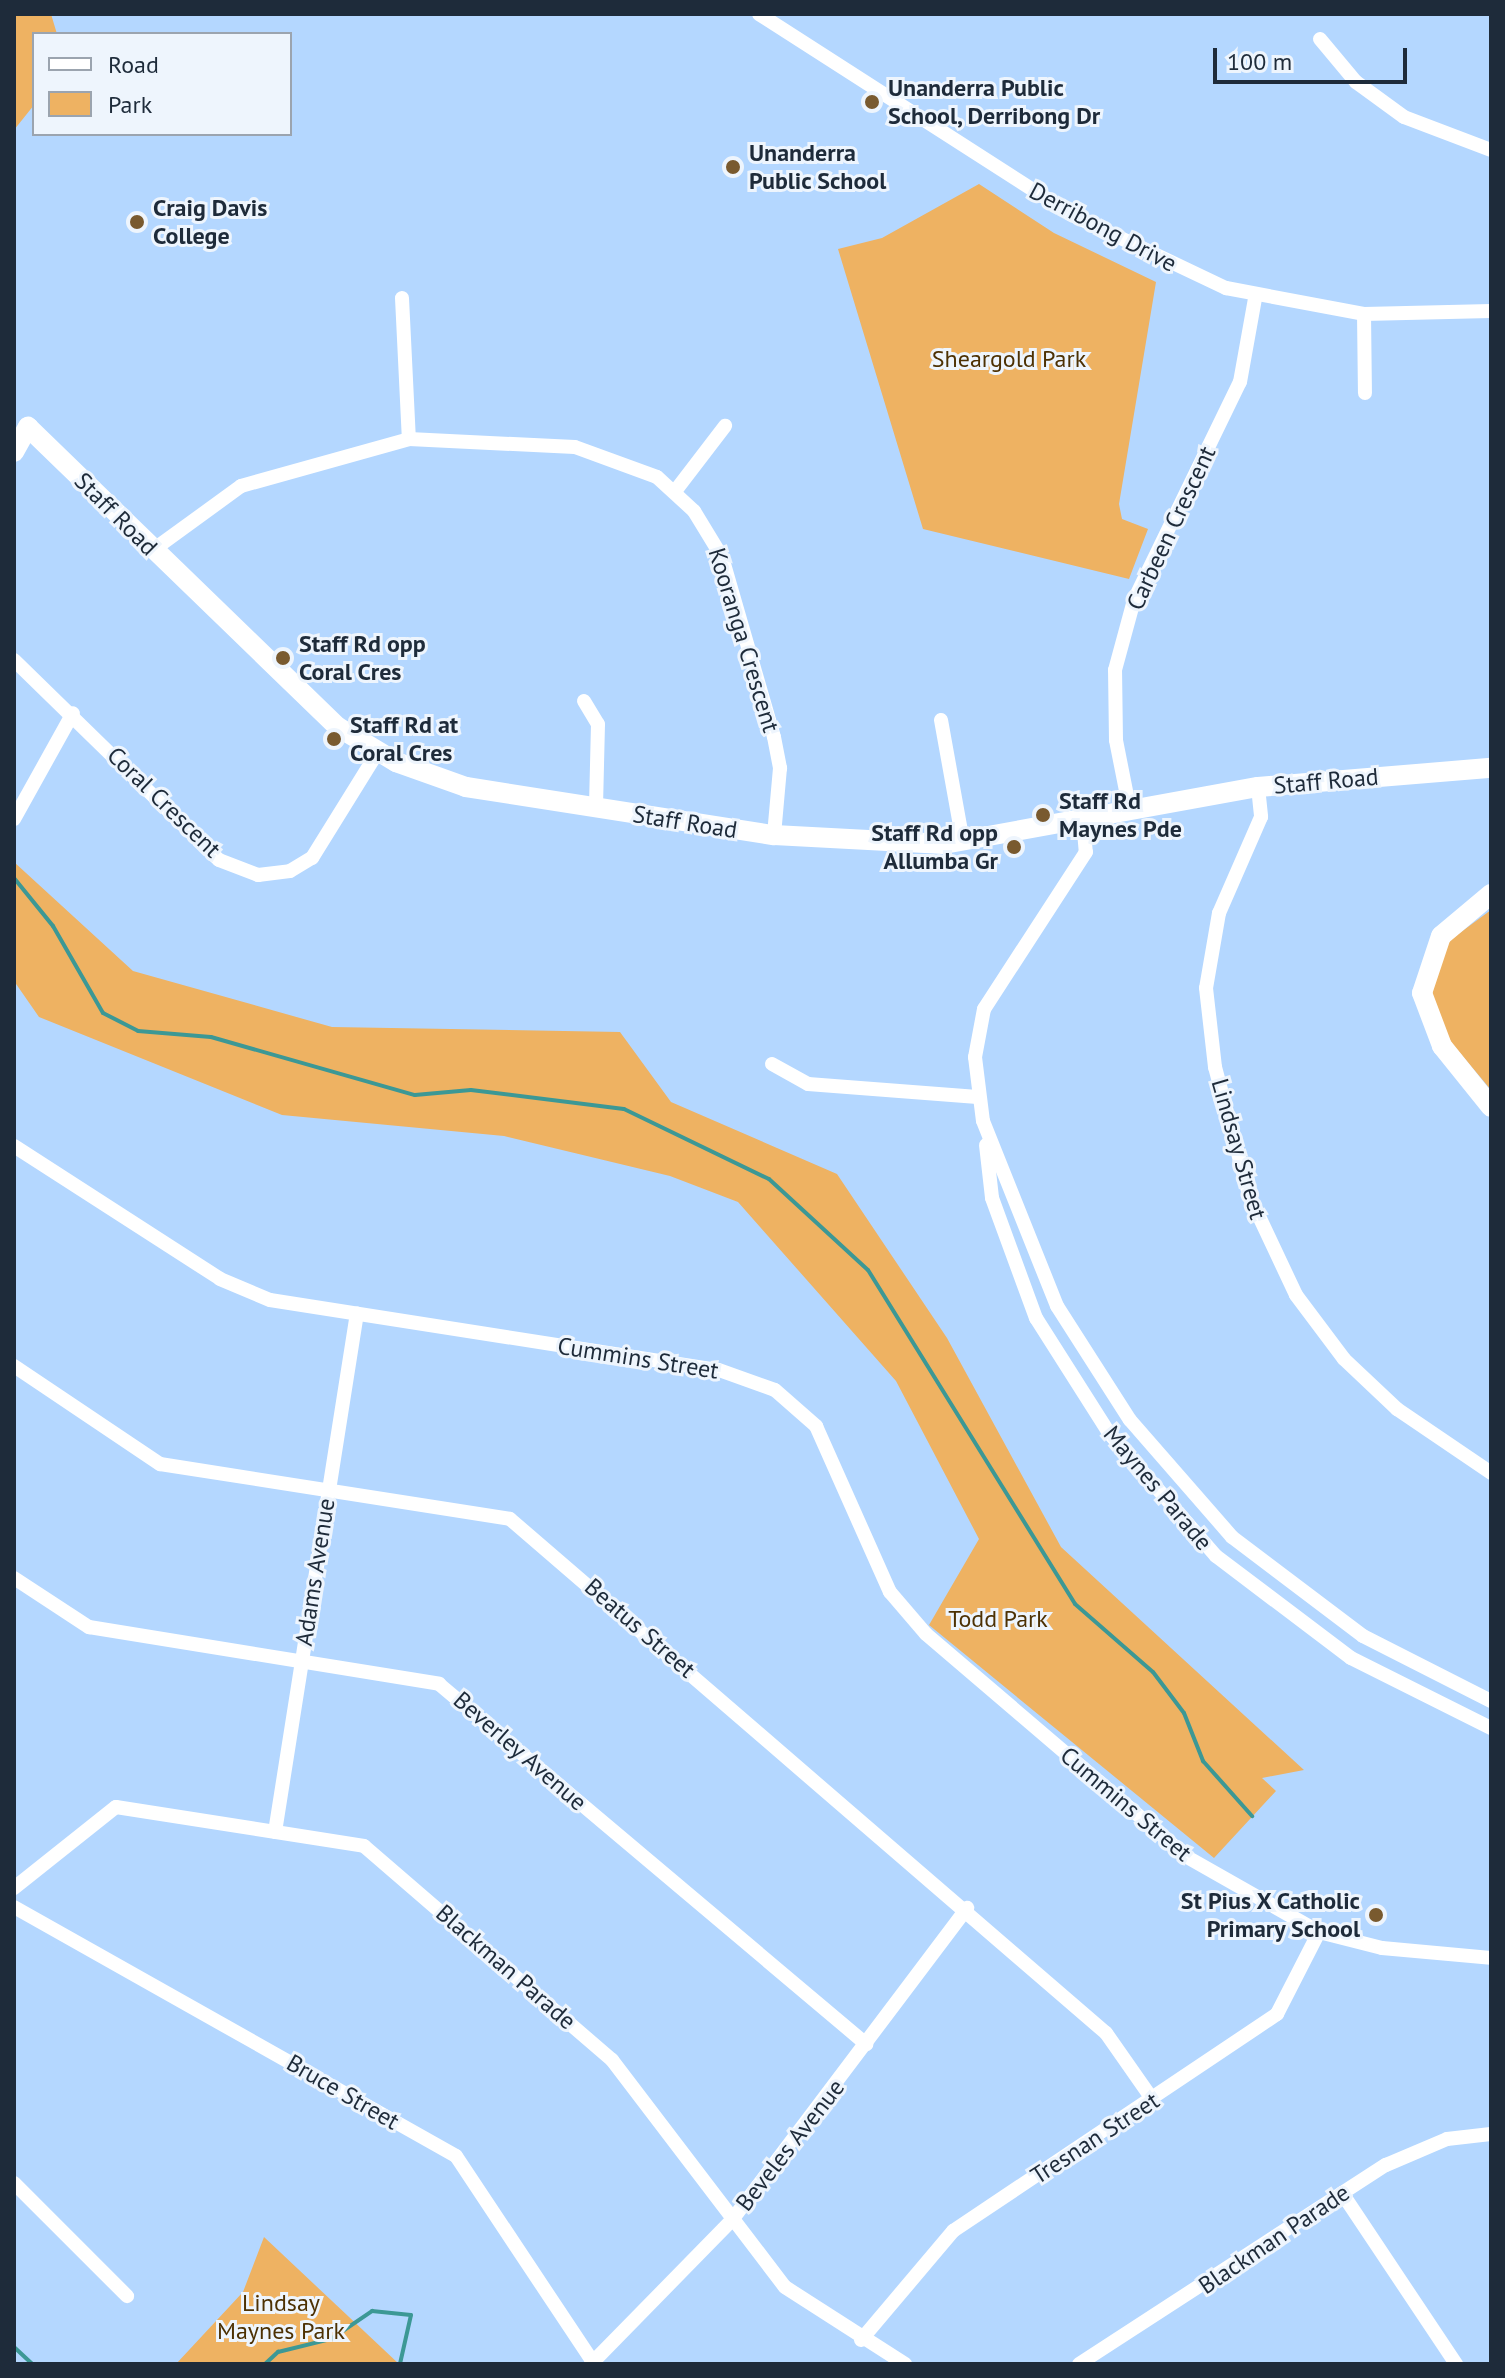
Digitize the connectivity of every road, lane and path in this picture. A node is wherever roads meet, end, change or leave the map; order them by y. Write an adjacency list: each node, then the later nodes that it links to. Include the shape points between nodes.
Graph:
1 (759, 14): 5 (street, Derribong Drive, via 1070,214)
2 (1320, 39): 3 (street, via 1356,82 1404,117)
3 (1491, 150)
4 (402, 298): 11 (street)
5 (1255, 299): 7 (street, Derribong Drive); 23 (street, Carbeen Crescent, via 1240,382 1134,600 1115,670 1116,740)
6 (1491, 311): 7 (street, Derribong Drive)
7 (1364, 314): 8 (street)
8 (1365, 393)
9 (21, 422): 12 (street); 14 (street, Staff Road)
10 (725, 426): 13 (street)
11 (409, 439): 13 (street, Kooranga Crescent, via 493,438 575,447 618,459); 14 (street, Kooranga Crescent, via 241,486)
12 (14, 452)
13 (676, 490): 26 (street, Kooranga Crescent, via 722,557 774,737 780,768)
14 (153, 550): 19 (street, Staff Road, via 315,707)
15 (14, 660): 17 (street, Coral Crescent)
16 (584, 701): 22 (street, via 598,724)
17 (73, 713): 19 (street, Coral Crescent, via 219,860 258,875 290,871 312,858); 24 (street)
18 (941, 720): 27 (street)
19 (377, 753): 22 (street, Staff Road, via 466,787)
20 (1491, 768): 21 (street, Staff Road)
21 (1258, 787): 23 (street, Staff Road); 36 (street, Lindsay Street, via 1261,817 1224,899 1206,988 1215,1067 1249,1195 1296,1295 1344,1359 1409,1419)
22 (596, 808): 26 (street, Staff Road)
23 (1130, 811): 25 (street, Staff Road)
24 (14, 819)
25 (1083, 820): 27 (street, Staff Road); 30 (street, Maynes Parade, via 1086,852 984,1009)
26 (774, 835): 27 (street, Staff Road)
27 (963, 842)
28 (1491, 894): 31 (street, via 1441,936 1422,993 1442,1046)
29 (772, 1064): 30 (street, via 808,1084)
30 (978, 1097): 32 (street, Maynes Parade)
31 (1491, 1107)
32 (983, 1121): 40 (street, Maynes Parade, via 1057,1306 1130,1420 1232,1537 1363,1636); 41 (street, Maynes Parade, via 992,1198 1036,1318 1109,1433 1228,1565 1351,1658)
33 (14, 1146): 34 (street, Cummins Street, via 220,1279 270,1300)
34 (357, 1313): 37 (street, Adams Avenue); 46 (street, Cummins Street, via 719,1370 775,1390 816,1426 890,1592 926,1634 1187,1857)
35 (14, 1366): 37 (street, Beatus Street, via 160,1464)
36 (1491, 1473)
37 (328, 1489): 39 (street, Adams Avenue); 45 (street, Beatus Street, via 510,1519)
38 (14, 1578): 39 (street, Beverley Avenue, via 89,1627)
39 (301, 1660): 42 (street, Adams Avenue); 48 (street, Beverley Avenue, via 439,1684)
40 (1491, 1701)
41 (1491, 1728)
42 (275, 1832): 43 (street, Blackman Parade, via 116,1807); 53 (street, Blackman Parade, via 352,1842 382,1858 612,2060)
43 (14, 1888)
44 (14, 1907): 56 (street, Bruce Street, via 456,2156)
45 (967, 1908): 48 (street, Beveles Avenue); 49 (street, Beatus Street, via 1024,1967 1106,2033)
46 (1319, 1932): 47 (street, Cummins Street, via 1382,1948); 49 (street, Tresnan Street, via 1277,2014)
47 (1491, 1958)
48 (866, 2044): 53 (street, Beveles Avenue)
49 (1153, 2100): 55 (street, Tresnan Street, via 946,2236)
50 (1487, 2137): 52 (street, Blackman Parade, via 1399,2158)
51 (14, 2183): 54 (street)
52 (1342, 2193): 58 (street, Blackman Parade); 59 (street)
53 (732, 2220): 55 (street, Blackman Parade, via 785,2287); 56 (street, Beveles Avenue)
54 (127, 2296)
55 (861, 2340): 57 (street, Blackman Parade)
56 (592, 2363)
57 (905, 2364)
58 (1079, 2364)
59 (1456, 2364)

